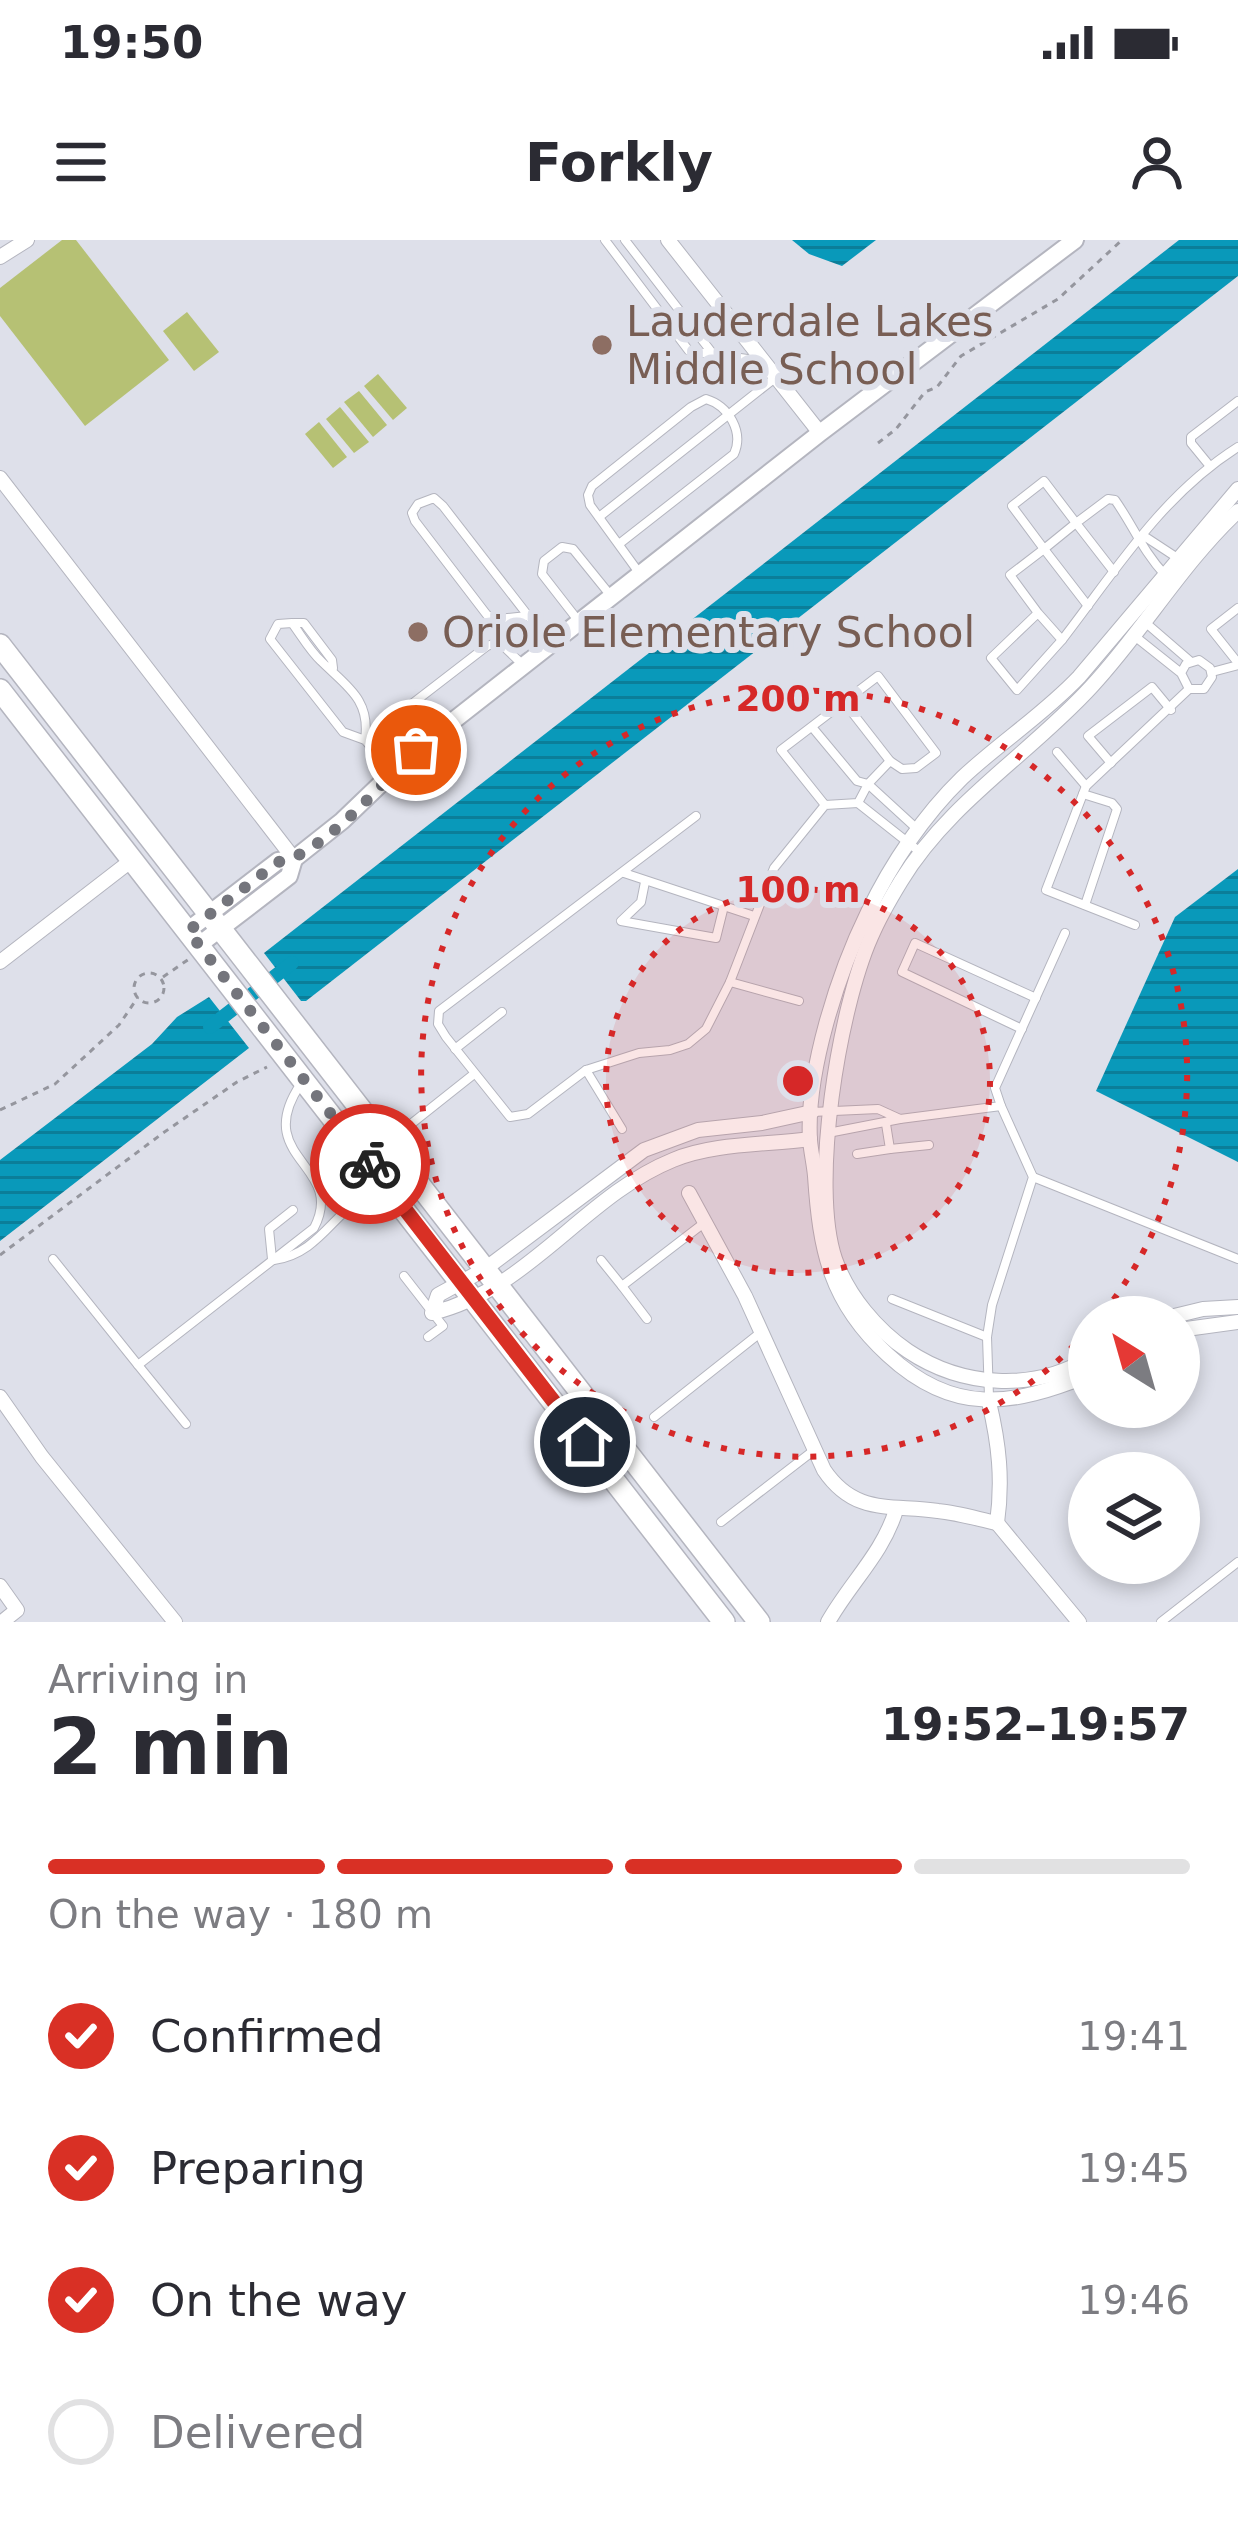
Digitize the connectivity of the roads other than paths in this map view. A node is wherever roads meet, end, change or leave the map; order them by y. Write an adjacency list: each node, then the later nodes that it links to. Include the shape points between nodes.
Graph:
1 (27, 240): 6 (street)
2 (605, 240): 7 (lane, via 689,351)
3 (625, 240): 7 (lane)
4 (668, 240): 8 (street)
5 (1075, 240): 12 (street)
6 (0, 257)
7 (714, 355): 8 (lane)
8 (763, 361): 9 (street)
9 (776, 378): 11 (lane); 12 (street)
10 (1238, 401): 14 (lane, via 1192,437)
11 (727, 415): 18 (lane); 18 (lane, via 706,399 608,473 588,495); 21 (lane, via 740,441 734,454)
12 (820, 433): 25 (street)
13 (1238, 447): 14 (lane)
14 (1209, 465): 20 (lane)
15 (0, 478): 59 (street)
16 (1238, 489): 23 (street)
17 (1238, 511): 33 (street)
18 (599, 517): 21 (lane)
19 (1076, 524): 20 (lane, via 1115,500); 22 (lane); 22 (lane, via 1044,481 1012,506); 24 (lane)
20 (1136, 537): 23 (lane); 24 (lane); 26 (lane)
21 (619, 544): 25 (lane)
22 (1044, 549): 28 (lane); 30 (lane, via 1010,575)
23 (1179, 559): 26 (street)
24 (1114, 572): 28 (lane)
25 (640, 575): 27 (street)
26 (1166, 575): 33 (street)
27 (612, 597): 32 (street); 32 (lane, via 574,550 562,547 544,561 542,574)
28 (1088, 606): 34 (lane)
29 (1238, 608): 38 (lane, via 1211,628)
30 (1038, 613): 34 (lane); 34 (lane, via 991,658 1017,690)
31 (527, 616): 31 (lane, via 443,506 434,498 418,504 415,521 487,615); 36 (lane)
32 (580, 622): 36 (street)
33 (1134, 624): 37 (lane); 41 (lane); 58 (street, via 960,780)
34 (1063, 640)
35 (0, 645): 68 (main road)
36 (551, 645): 39 (street)
37 (1190, 661): 40 (lane); 41 (lane)
38 (1238, 664): 40 (lane)
39 (524, 666): 48 (street); 48 (lane, via 499,642 487,646 404,710 400,724)
40 (1212, 672): 42 (lane, via 1208,686)
41 (1181, 673): 42 (lane)
42 (1190, 689): 45 (lane)
43 (0, 690): 60 (main road)
44 (844, 702): 46 (lane); 50 (lane); 50 (lane, via 878,676 936,753 916,768)
45 (1171, 710): 51 (lane); 51 (lane, via 1152,687 1088,736)
46 (812, 727): 53 (lane); 56 (lane, via 781,750)
47 (365, 740): 47 (lane, via 365,709 332,660 304,623 278,624 270,639 343,732); 52 (lane)
48 (416, 750): 52 (street)
49 (1057, 752): 54 (lane)
50 (890, 761): 53 (lane)
51 (1111, 764): 54 (lane)
52 (392, 772): 59 (street)
53 (868, 784): 55 (lane); 58 (lane)
54 (1085, 790): 65 (lane, via 1117,809); 65 (lane, via 1046,890)
55 (859, 802): 56 (lane); 58 (lane)
56 (825, 805): 67 (lane, via 774,868)
57 (696, 816): 61 (lane)
58 (920, 841): 83 (street, via 869,939); 84 (street, via 870,907 849,956 827,1022)
59 (294, 859): 68 (street, via 289,876)
60 (132, 860): 71 (main road); 72 (street)
61 (624, 873): 62 (lane); 78 (lane, via 439,1011)
62 (645, 883): 63 (lane); 64 (lane)
63 (667, 889): 64 (lane); 66 (lane)
64 (640, 902): 66 (lane, via 621,921 716,938)
65 (1084, 905): 69 (lane)
66 (724, 906): 67 (lane)
67 (754, 916): 73 (lane)
68 (215, 922): 71 (street); 104 (main road)
69 (1135, 925)
70 (1065, 933): 74 (lane)
71 (196, 942): 81 (main road)
72 (0, 962)
73 (730, 982): 75 (lane); 79 (lane, via 688,1044)
74 (1036, 998): 77 (lane); 77 (lane, via 915,944 902,972)
75 (799, 1001)
76 (502, 1012): 78 (lane)
77 (1022, 1030): 82 (lane, via 995,1088)
78 (455, 1049): 80 (lane)
79 (586, 1070): 80 (lane, via 528,1114 510,1117); 88 (lane)
80 (474, 1074): 86 (lane)
81 (304, 1079): 95 (main road); 102 (lane, via 284,1126 324,1200 314,1228)
82 (1001, 1106): 85 (lane); 94 (lane)
83 (832, 1110): 84 (lane); 85 (lane, via 878,1109); 89 (street)
84 (812, 1112): 90 (street); 104 (street, via 698,1130 644,1150)
85 (900, 1119): 87 (lane)
86 (411, 1124)
87 (886, 1124): 89 (lane); 92 (lane)
88 (622, 1129)
89 (830, 1132): 90 (lane); 119 (street, via 830,1234 850,1289 898,1345)
90 (810, 1139): 104 (street, via 667,1162); 122 (street, via 817,1227 845,1305 920,1381)
91 (929, 1145): 92 (lane)
92 (890, 1149): 93 (lane)
93 (857, 1154)
94 (1033, 1177): 100 (lane); 116 (lane)
95 (390, 1190): 102 (lane, via 361,1198 296,1257); 106 (main road)
96 (689, 1193): 98 (street)
97 (293, 1210): 102 (lane, via 269,1228)
98 (705, 1222): 105 (lane); 114 (street)
99 (53, 1259): 117 (lane)
100 (1238, 1259)
101 (601, 1260): 105 (lane)
102 (272, 1261): 117 (lane)
103 (404, 1276): 109 (lane)
104 (492, 1278): 106 (street); 106 (street); 134 (main road)
105 (622, 1286): 111 (lane)
106 (467, 1290): 109 (street); 133 (main road)
107 (892, 1299): 116 (lane)
108 (1238, 1307): 110 (street)
109 (432, 1313): 115 (lane, via 443,1326)
110 (1200, 1313)
111 (647, 1318)
112 (1238, 1322): 113 (street)
113 (1200, 1327)
114 (761, 1332): 123 (lane); 125 (street)
115 (428, 1337)
116 (987, 1337): 119 (lane)
117 (138, 1365): 124 (lane)
118 (1068, 1367): 119 (street)
119 (988, 1382): 122 (lane)
120 (1068, 1383): 122 (street)
121 (0, 1397): 132 (street)
122 (989, 1402): 128 (street, via 1002,1485)
123 (654, 1418)
124 (186, 1424)
125 (814, 1450): 126 (street, via 837,1490); 127 (lane)
126 (896, 1510): 128 (street); 135 (street, via 887,1538)
127 (722, 1522)
128 (997, 1522): 136 (street)
129 (1238, 1562): 137 (lane)
130 (0, 1586): 131 (street, via 16,1610)
131 (2, 1622)
132 (175, 1622)
133 (724, 1622)
134 (759, 1622)
135 (828, 1622)
136 (1078, 1622)
137 (1161, 1622)

